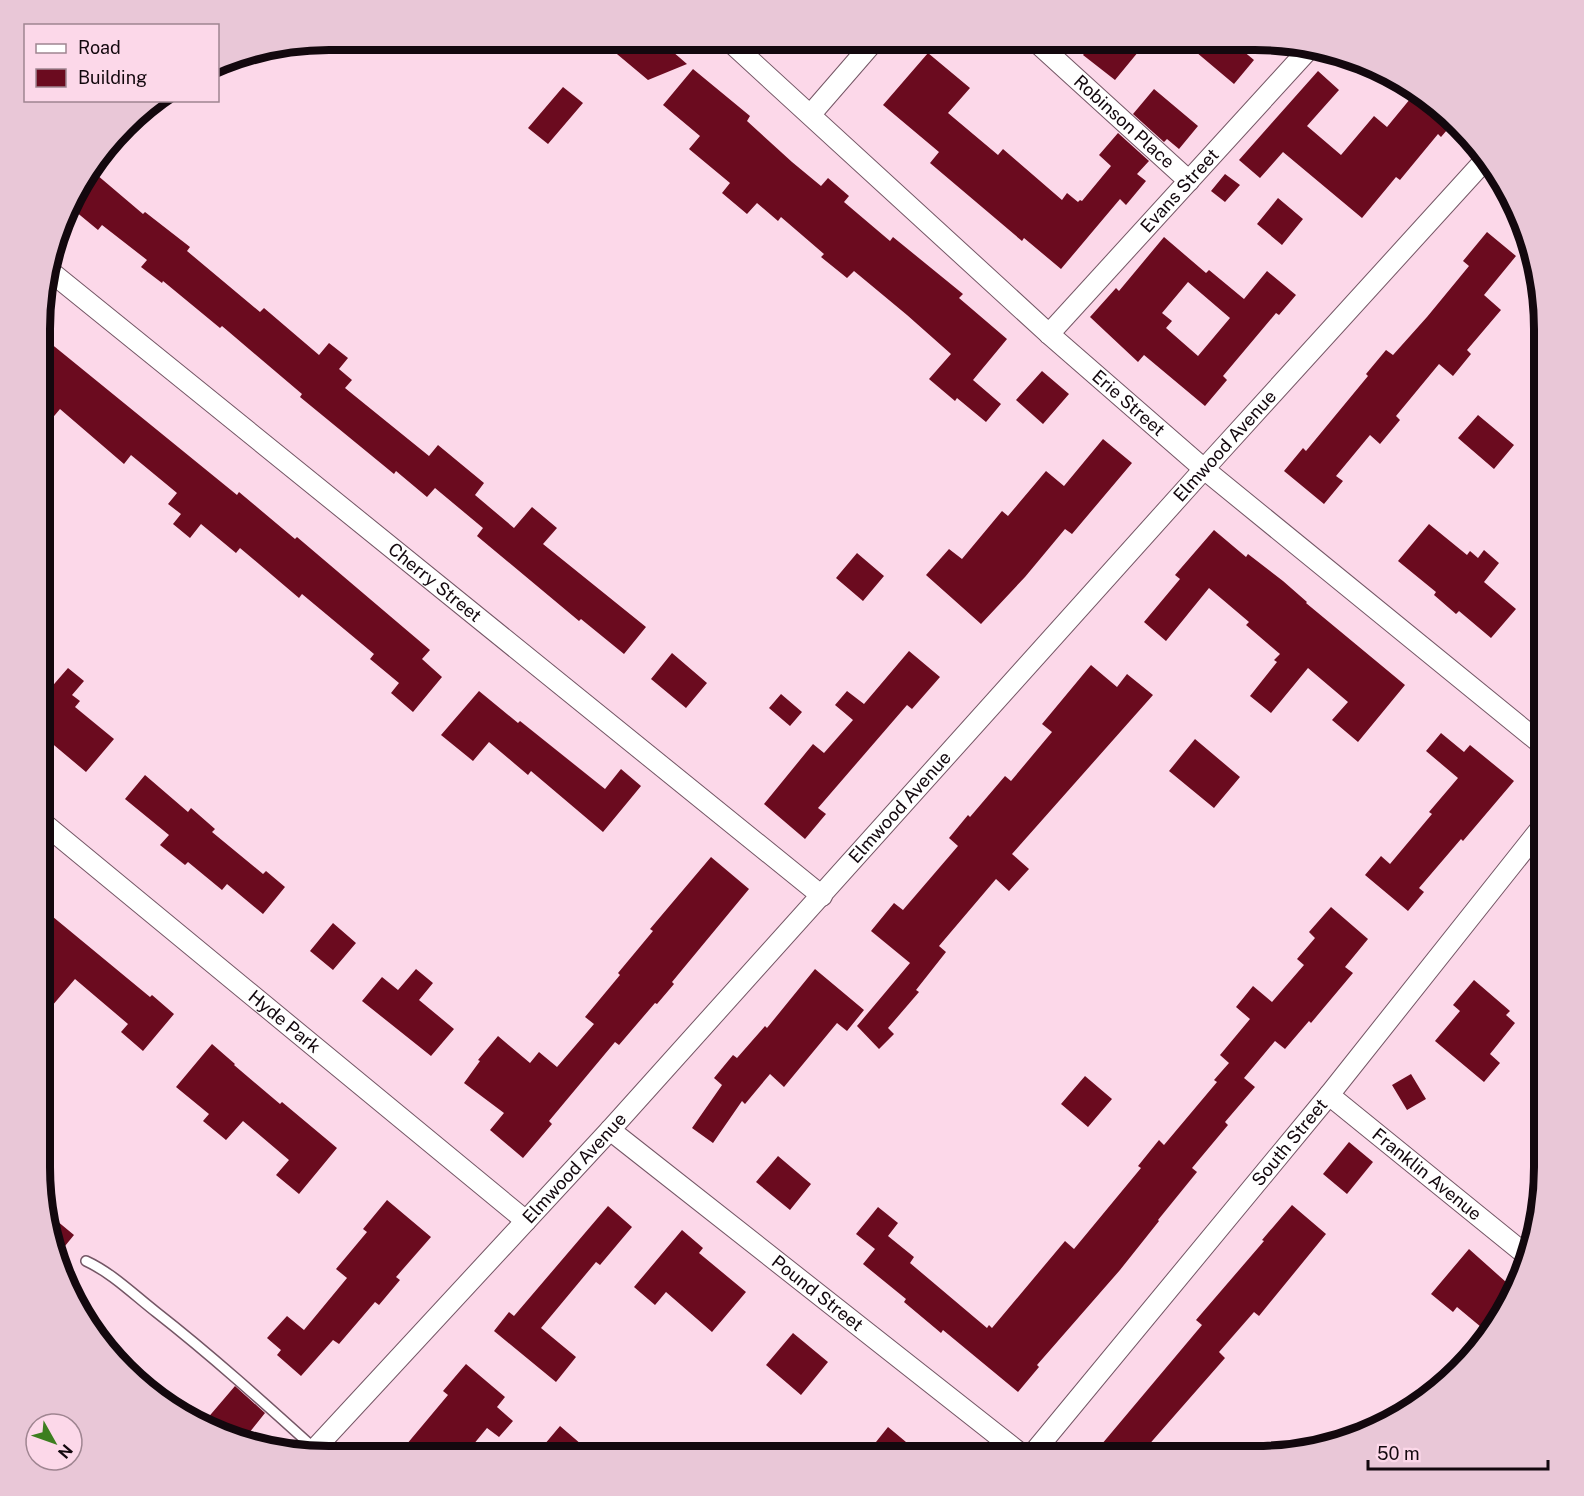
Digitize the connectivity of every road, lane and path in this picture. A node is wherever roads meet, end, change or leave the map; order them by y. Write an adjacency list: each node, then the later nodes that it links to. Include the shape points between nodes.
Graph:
1 (739, 50): 5 (street, Erie Street)
2 (866, 50): 5 (street)
3 (1045, 50): 7 (street, Robinson Place)
4 (1304, 54): 7 (street, Evans Street)
5 (811, 114): 9 (street, Erie Street)
6 (1481, 165): 10 (street, Elmwood Avenue)
7 (1189, 181): 9 (street, Evans Street)
8 (55, 275): 14 (street, Cherry Street)
9 (1049, 333): 10 (street, Erie Street)
10 (1204, 469): 11 (street, Erie Street); 14 (street, Elmwood Avenue)
11 (1534, 738)
12 (50, 829): 17 (street, Hyde Park)
13 (1534, 837): 15 (street, South Street)
14 (822, 896): 16 (street, Elmwood Avenue)
15 (1329, 1095): 18 (street, Franklin Avenue); 23 (street, South Street)
16 (610, 1130): 17 (street, Elmwood Avenue); 22 (street, Pound Street)
17 (526, 1221): 21 (street, Elmwood Avenue)
18 (1522, 1251)
19 (86, 1261): 20 (lane, via 103,1269 167,1320)
20 (307, 1446)
21 (318, 1446)
22 (1012, 1446)
23 (1038, 1446)

